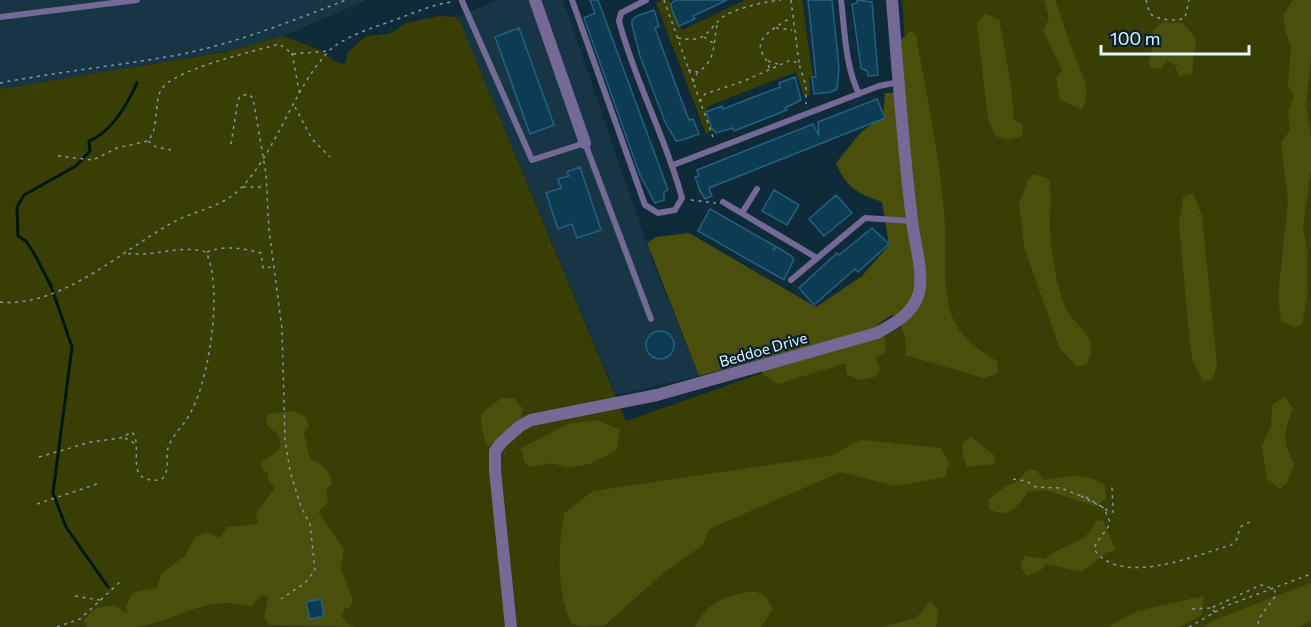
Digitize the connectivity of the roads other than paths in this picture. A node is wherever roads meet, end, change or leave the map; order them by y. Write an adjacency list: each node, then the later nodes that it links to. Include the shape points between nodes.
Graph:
1 (137, 0): 8 (lane)
2 (535, 0): 11 (street)
3 (572, 0): 12 (lane, via 645,205 658,213 675,210 682,198)
4 (646, 0): 12 (lane, via 621,13 619,21 659,137)
5 (841, 0): 10 (lane, via 848,62)
6 (892, 0): 9 (street, Beddoe Drive)
7 (458, 2): 11 (lane, via 532,160)
8 (0, 17)
9 (899, 82): 10 (lane); 16 (street, Beddoe Drive)
10 (859, 94): 12 (lane)
11 (585, 142): 19 (lane)
12 (673, 165)
13 (757, 189): 15 (lane)
14 (723, 202): 15 (lane)
15 (742, 213): 17 (lane)
16 (912, 221): 17 (lane, via 865,218); 20 (street, Beddoe Drive, via 919,293 909,312 896,323 867,336 657,395 531,420 510,433 495,452 495,471)
17 (817, 258): 18 (lane)
18 (791, 280)
19 (651, 319)
20 (511, 627)

